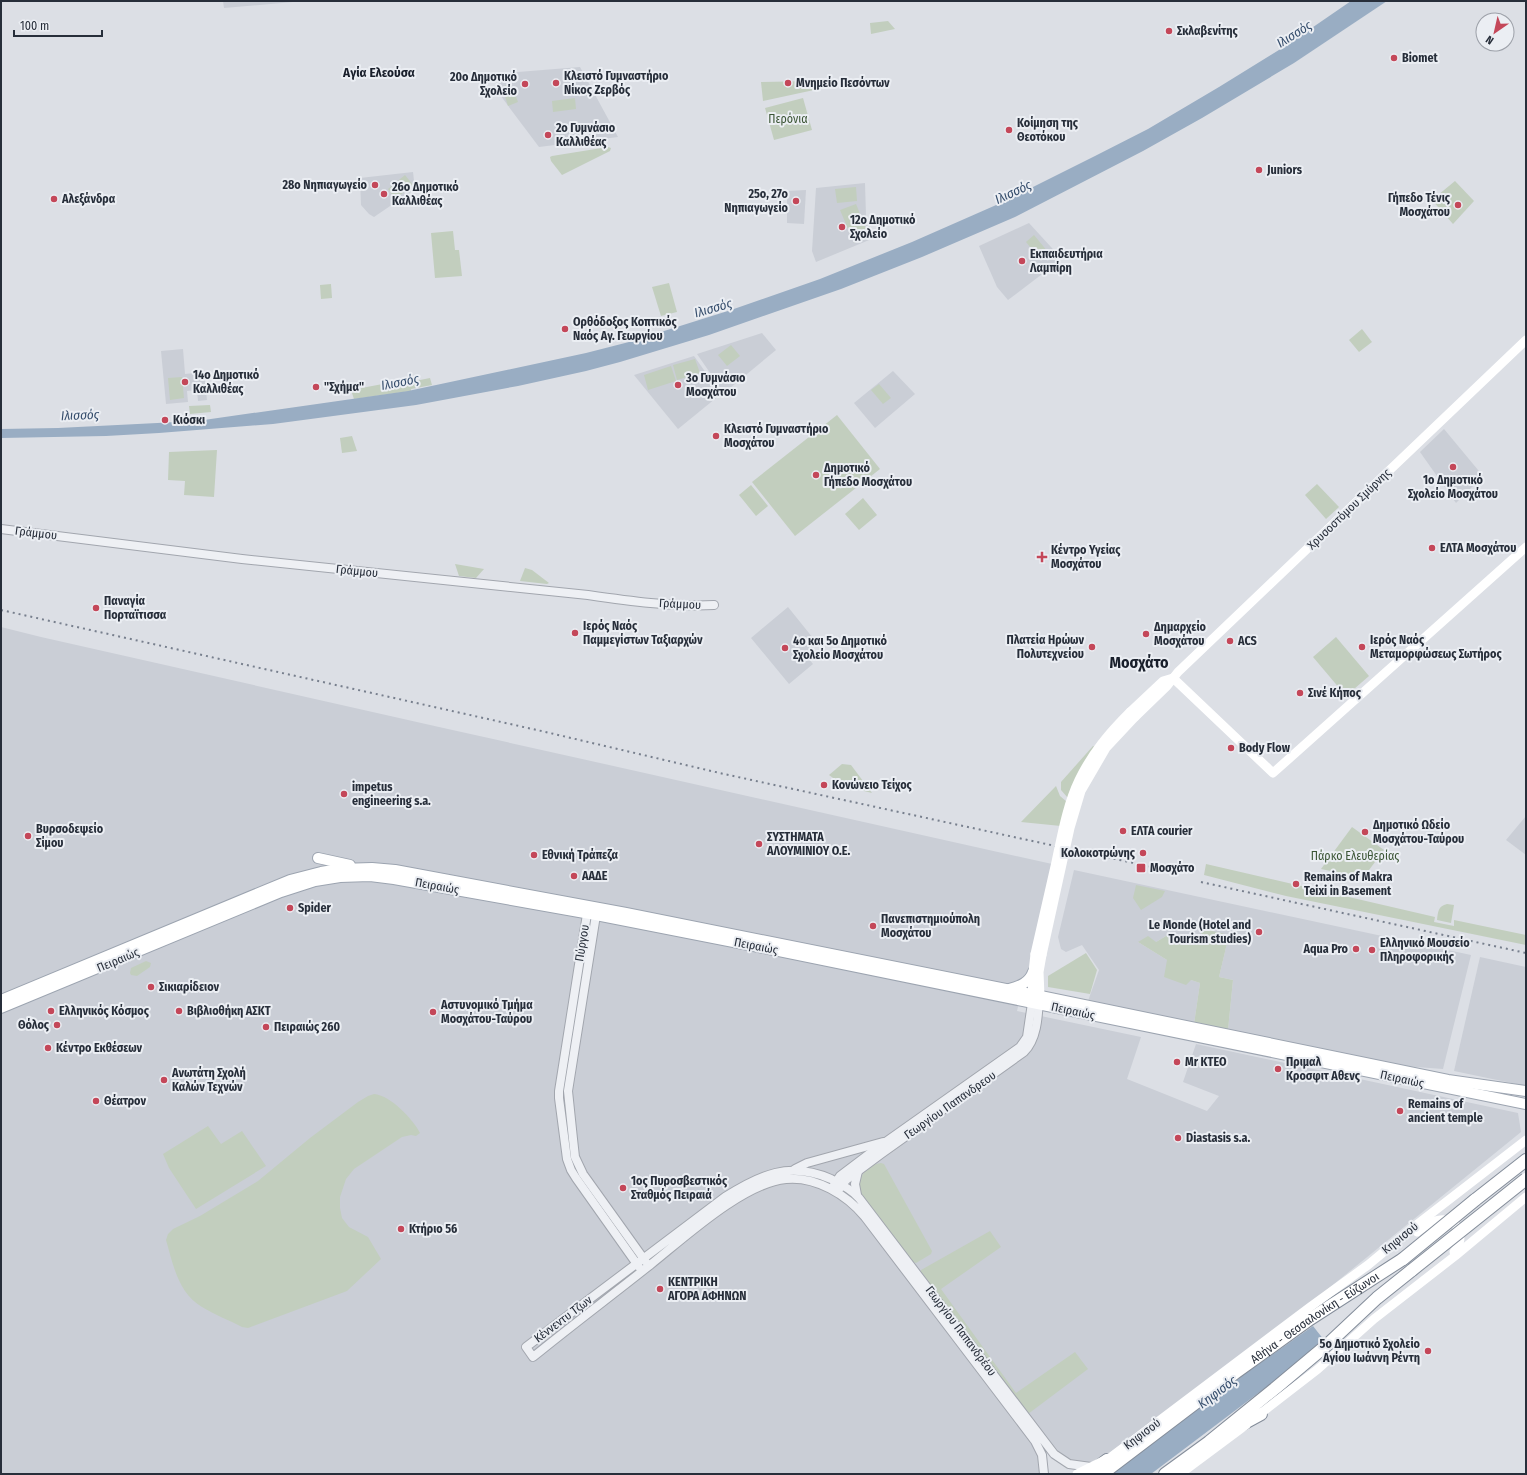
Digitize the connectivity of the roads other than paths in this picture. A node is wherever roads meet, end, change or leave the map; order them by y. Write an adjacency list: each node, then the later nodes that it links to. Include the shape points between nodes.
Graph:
1 (1526, 340): 5 (main road, Χρυσοστόμου Σμύρνης)
2 (1, 530): 4 (street, Γράμμου, via 619,600)
3 (1526, 547): 5 (main road, via 1273,773)
4 (714, 605)
5 (1173, 678): 9 (main road, Χρυσοστόμου Σμύρνης, bridge, via 1163,681 1103,740 1085,768 1075,789 1064,827)
6 (318, 858): 7 (main road)
7 (372, 868): 8 (main road, Πειραιώς, via 395,870); 13 (main road, Πειραιώς, via 328,870 290,880)
8 (592, 912): 11 (main road, Πειραιώς); 12 (main road, Πειραιώς); 14 (main road, Πειραιώς, via 394,878 365,876 326,879 281,892); 27 (street, Πύργου, via 559,1091 567,1159 576,1178)
9 (1039, 954): 10 (main road, Χρυσοστόμου Σμύρνης); 12 (main road, Χρυσοστόμου Σμύρνης, via 1040,972)
10 (1032, 972): 11 (main road, via 1025,983); 12 (main road, Χρυσοστόμου Σμύρνης)
11 (1007, 989): 12 (main road, Πειραιώς)
12 (1036, 999): 15 (main road, Πειραιώς, via 1448,1080); 16 (main road, Πειραιώς); 17 (street, Γεωργίου Παπανδρεου, via 1027,1037 1020,1047); 21 (street, Γεωργίου Παπανδρεου, via 1034,1038 1024,1052)
13 (1, 1000)
14 (1, 1008)
15 (1526, 1091)
16 (1525, 1104)
17 (889, 1140): 20 (street); 23 (street, Γεωργίου Παπανδρεου, via 846,1171)
18 (1526, 1140): 28 (main road, Κηφισού)
19 (1526, 1160): 31 (highway, Αθήνα - Θεσσαλονίκη - Εύζωνοι, bridge, via 1402,1259)
20 (790, 1170): 23 (street, Κέννεντυ Τζων, via 812,1172); 27 (street, Κέννεντυ Τζων, via 765,1175 740,1187)
21 (859, 1170): 23 (street, Γεωργίου Παπανδρεου); 25 (street, via 855,1178)
22 (1526, 1179): 34 (highway, Αθήνα - Θεσσαλονίκη - Εύζωνοι, bridge, via 1377,1298 1328,1344)
23 (840, 1184): 24 (street, Γεωργίου Παπανδρεου); 25 (street, Γεωργίου Παπανδρέου)
24 (835, 1191): 29 (street, Κέννεντυ Τζων, via 790,1179 761,1186 730,1203); 37 (street, Γεωργίου Παπανδρέου, via 865,1217 1034,1441 1042,1455)
25 (857, 1195): 36 (street, Γεωργίου Παπανδρέου, via 1049,1448 1058,1458)
26 (1526, 1197): 30 (main road)
27 (640, 1261): 29 (street, Πύργου); 29 (street, Κέννεντυ Τζων, via 526,1347 533,1357)
28 (1368, 1265): 30 (main road, via 1394,1250 1427,1224 1445,1220 1456,1226 1460,1243); 32 (main road, Κηφισού)
29 (645, 1269)
30 (1430, 1276): 33 (main road)
31 (1310, 1319): 32 (highway, via 1294,1325); 39 (highway, Αθήνα - Θεσσαλονίκη - Εύζωνοι)
32 (1246, 1356): 35 (main road, Κηφισού)
33 (1260, 1414): 34 (highway); 41 (main road)
34 (1209, 1442): 40 (highway, Αθήνα - Θεσσαλονίκη - Εύζωνοι)
35 (1112, 1457): 36 (highway)
36 (1090, 1471): 38 (main road)
37 (1044, 1474)
38 (1077, 1474)
39 (1102, 1474)
40 (1165, 1474)
41 (1180, 1474)

